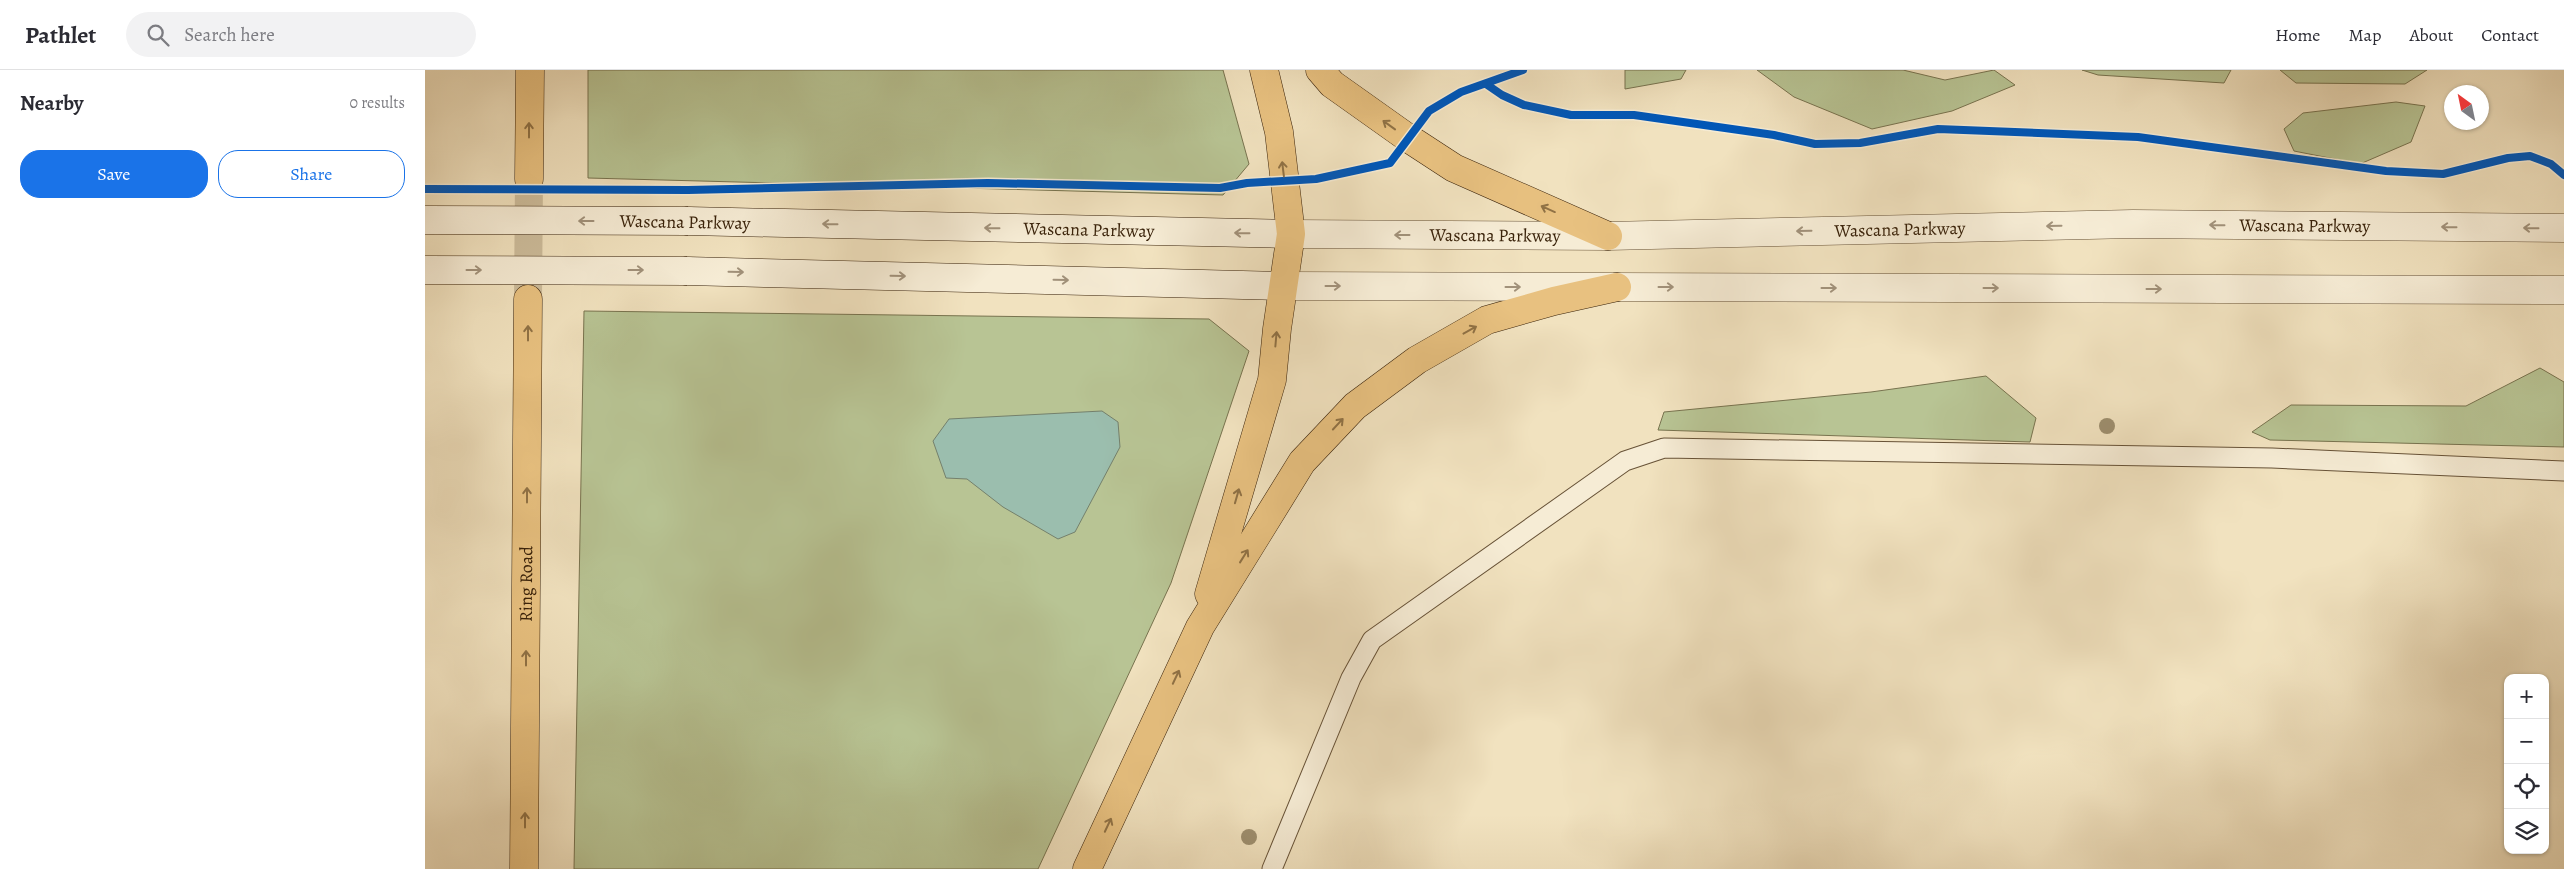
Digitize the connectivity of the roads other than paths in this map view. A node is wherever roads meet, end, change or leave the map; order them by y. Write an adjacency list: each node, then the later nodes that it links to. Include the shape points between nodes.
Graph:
1 (530, 70): 4 (highway, one-way to 1)
2 (1263, 70): 7 (highway, one-way to 2, via 1279,132)
3 (1320, 70): 8 (highway, one-way to 3, via 1454,168 1331,84)
4 (529, 179)
5 (425, 220): 7 (street, Wascana Parkway, one-way to 5, bridge, via 688,221)
6 (2564, 228): 8 (street, Wascana Parkway, one-way to 8, via 2133,224)
7 (1291, 234): 8 (street, Wascana Parkway, one-way to 7); 10 (highway)
8 (1608, 236)
9 (425, 270): 10 (street, one-way to 10, bridge, via 687,271)
10 (1285, 286): 11 (street, one-way to 11); 15 (highway, one-way to 10, via 1272,380)
11 (1617, 287): 12 (street, one-way to 12); 15 (highway, one-way to 11, via 1302,462 1355,406 1417,360 1487,320)
12 (2564, 290)
13 (529, 299): 16 (highway, Ring Road, one-way to 13)
14 (2564, 471): 18 (lane, via 2272,458 1664,448 1625,461 1372,640 1351,678)
15 (1200, 627): 17 (highway, one-way to 15)
16 (524, 869)
17 (1087, 869)
18 (1272, 869)

